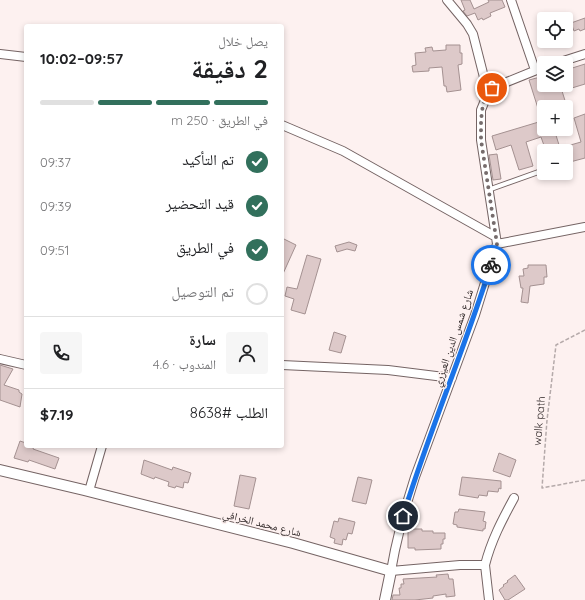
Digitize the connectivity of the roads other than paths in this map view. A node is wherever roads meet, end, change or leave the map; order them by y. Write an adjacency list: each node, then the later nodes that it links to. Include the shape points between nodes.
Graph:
1 (447, 0): 8 (street, via 474,34)
2 (511, 0): 7 (street)
3 (0, 54): 5 (street)
4 (585, 54): 6 (street)
5 (24, 57)
6 (573, 58)
7 (535, 70): 8 (street, via 497,85)
8 (488, 93): 11 (street, شارع شمس الدين العيزري, via 481,110 481,140)
9 (284, 126): 13 (street, via 343,151)
10 (537, 172): 11 (lane)
11 (488, 190): 13 (street, شارع شمس الدين العيزري)
12 (585, 227): 13 (street)
13 (496, 241): 17 (street, شارع شمس الدين العيزري, via 477,308)
14 (0, 359): 15 (street)
15 (24, 365)
16 (284, 365): 17 (street, via 388,370)
17 (452, 378): 23 (street, شارع شمس الدين العيزري, via 413,483)
18 (101, 448): 20 (street)
19 (0, 470): 20 (street, شارع محمد الخرافي)
20 (89, 491): 23 (street, شارع محمد الخرافي)
21 (514, 498): 22 (street, via 496,531)
22 (485, 565): 23 (street, شارع محمد الخرافي); 25 (street)
23 (391, 571): 24 (street, شارع شمس الدين العيزري)
24 (385, 600)
25 (489, 600)

